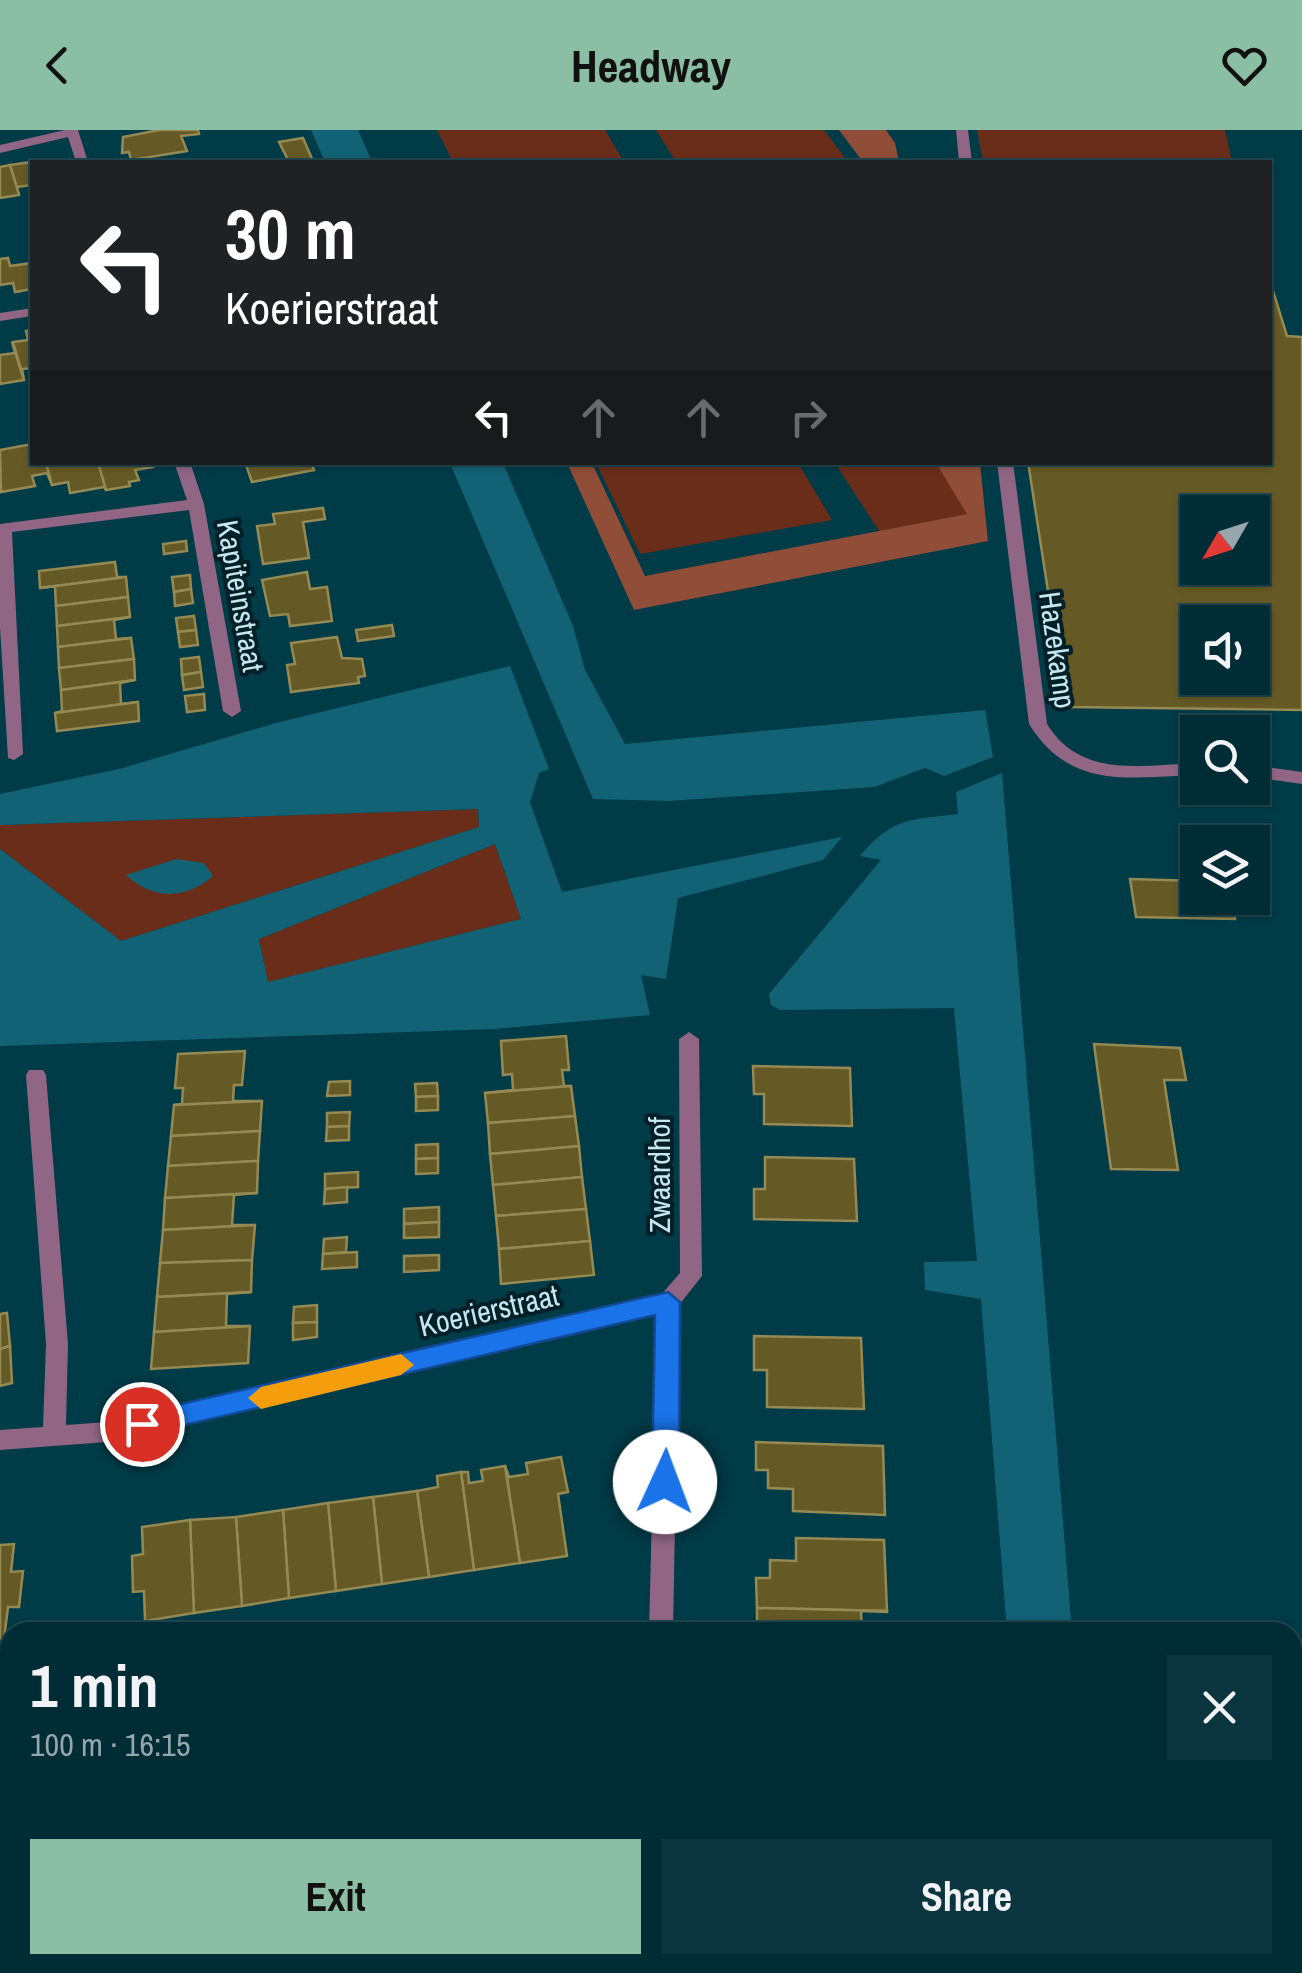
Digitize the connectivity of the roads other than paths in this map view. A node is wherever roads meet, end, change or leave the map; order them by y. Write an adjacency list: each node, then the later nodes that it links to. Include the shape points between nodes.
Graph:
1 (962, 130): 5 (street)
2 (72, 131): 3 (street); 4 (street)
3 (0, 148)
4 (81, 160)
5 (966, 160)
6 (30, 312): 7 (street)
7 (0, 317)
8 (183, 465): 10 (street)
9 (1004, 465): 14 (street, Hazekamp, via 1038,724 1049,749 1081,768)
10 (196, 504): 11 (street, Kapiteinstraat); 12 (street, Kapiteinstraat)
11 (2, 529): 13 (street, Kapiteinstraat)
12 (232, 712)
13 (14, 754)
14 (1180, 770)
15 (1270, 774): 16 (street)
16 (1302, 778)
17 (689, 1040): 19 (street, Zwaardhof, via 691,1276)
18 (36, 1074): 20 (street, via 57,1344)
19 (668, 1302): 20 (street, Koerierstraat, via 145,1424); 22 (street)
20 (54, 1436): 21 (street, Koerierstraat)
21 (0, 1440)
22 (661, 1622)

